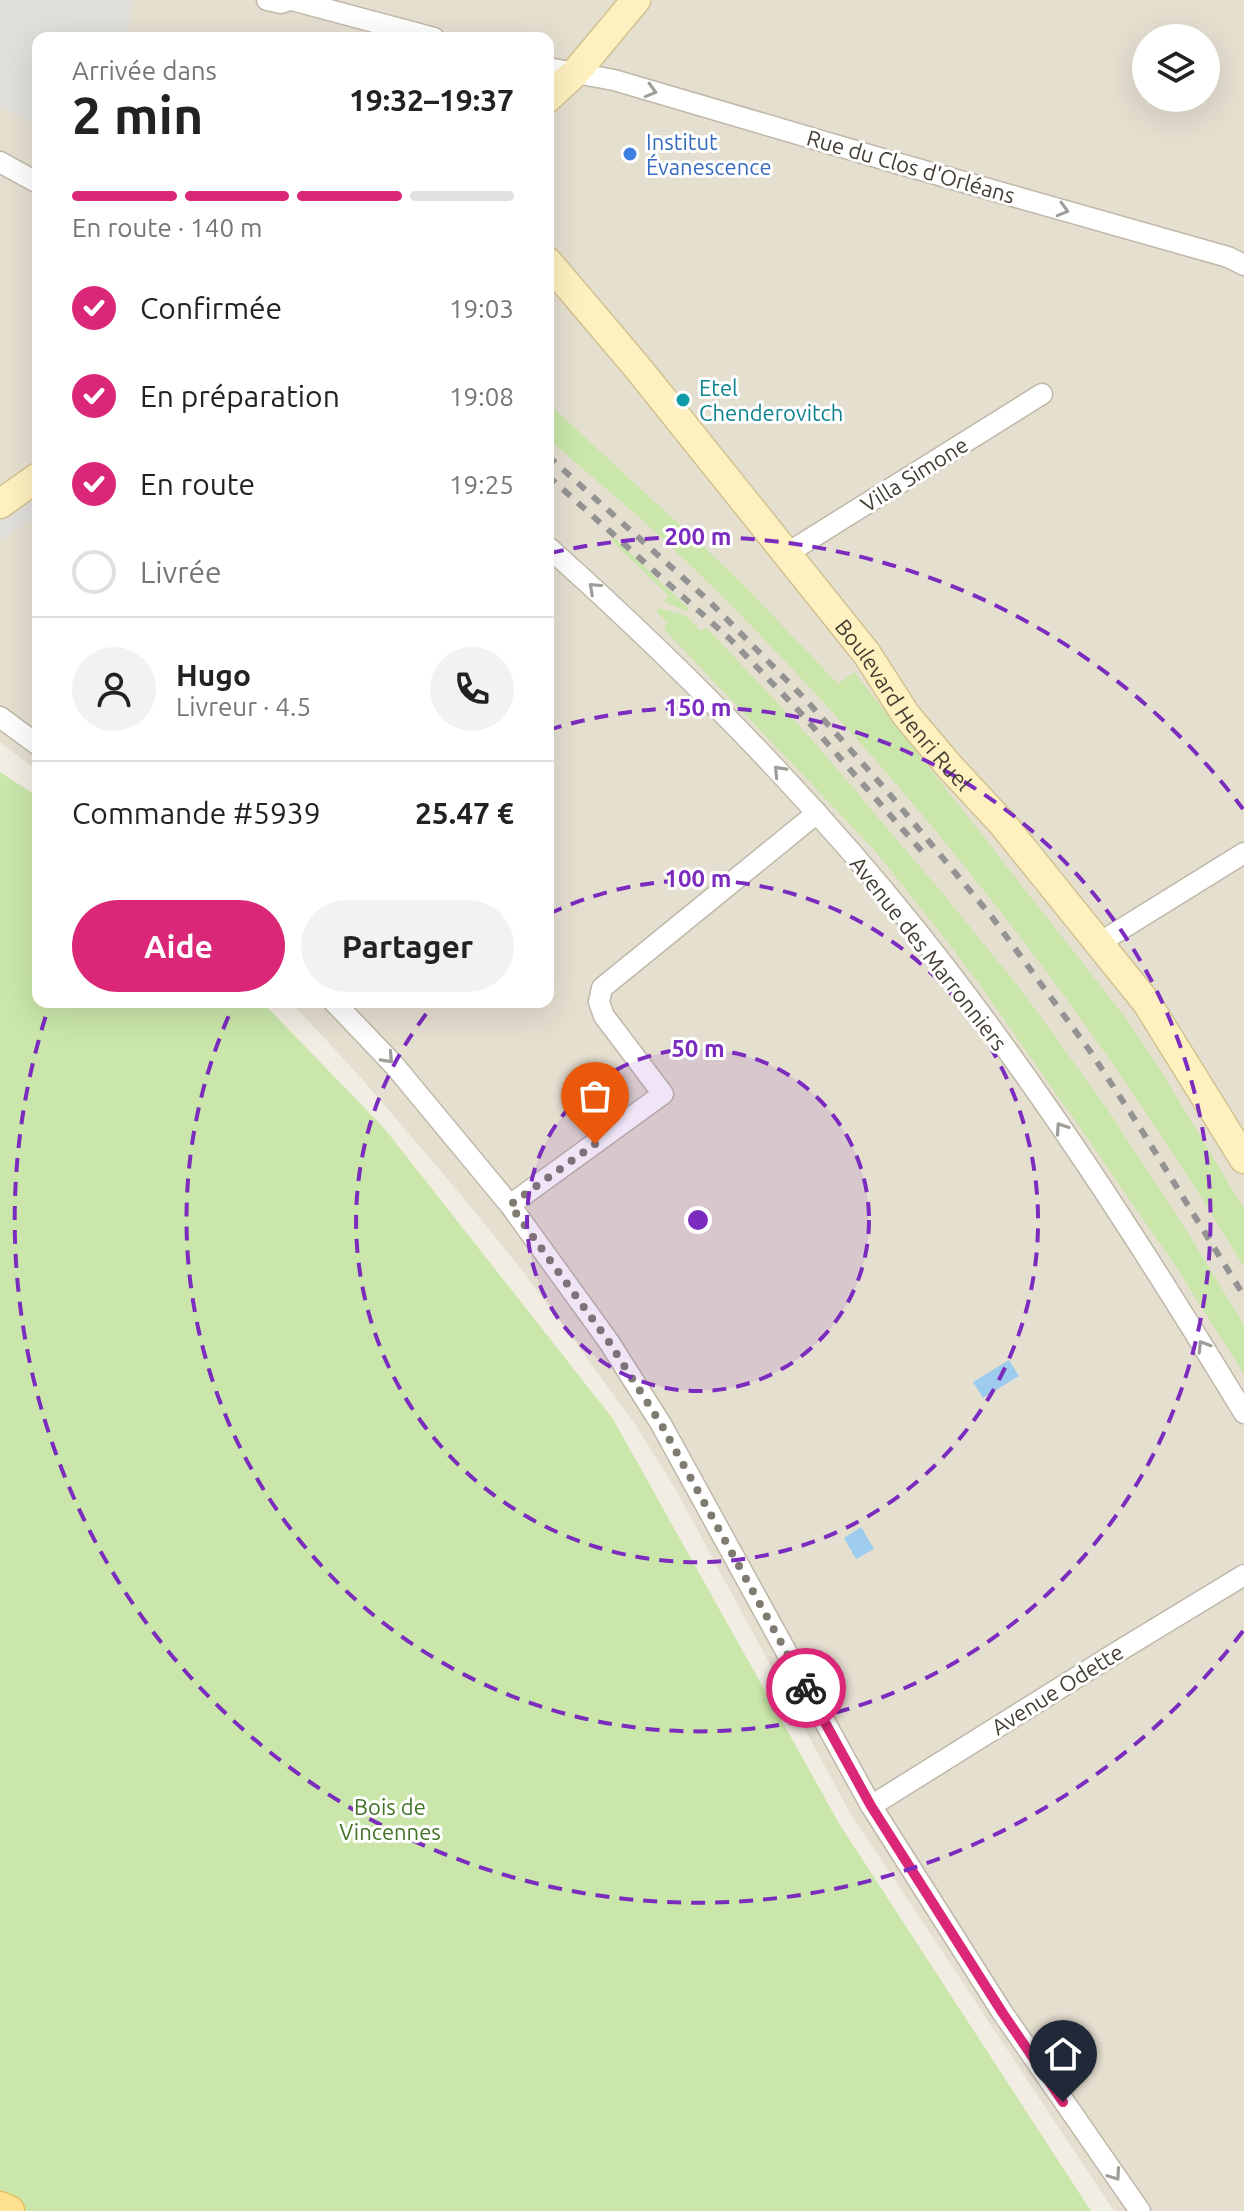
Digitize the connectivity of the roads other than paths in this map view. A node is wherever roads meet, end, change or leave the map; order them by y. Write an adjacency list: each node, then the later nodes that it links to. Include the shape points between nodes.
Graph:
1 (267, 0): 2 (street)
2 (291, 0): 4 (street)
3 (636, 0): 5 (street)
4 (411, 32)
5 (562, 70): 8 (street, Rue du Clos d'Orléans, one-way to 8, via 614,80)
6 (0, 162): 7 (street)
7 (32, 180)
8 (1244, 265)
9 (554, 269): 14 (street, Boulevard Henri Ruel)
10 (1042, 394): 14 (street, Villa Simone)
11 (32, 481): 12 (street)
12 (0, 504)
13 (554, 553): 17 (street, Avenue des Marronniers, one-way to 13, via 673,662)
14 (786, 554): 19 (street, Boulevard Henri Ruel, via 867,654 906,715)
15 (0, 717): 16 (street)
16 (32, 741)
17 (817, 813): 22 (street, via 602,988 604,1016 663,1094); 23 (street, Avenue des Marronniers, one-way to 17, via 1033,1086 918,932)
18 (1244, 853): 19 (street)
19 (1099, 943): 21 (street, Boulevard Henri Ruel, via 1147,1003)
20 (340, 1008): 22 (street, one-way to 22)
21 (1244, 1159)
22 (510, 1205): 25 (street, via 661,1424)
23 (1244, 1413)
24 (1244, 1575): 25 (street, Avenue Odette)
25 (871, 1806): 28 (street, one-way to 28, via 1002,2012)
26 (0, 2207): 27 (main road)
27 (9, 2211)
28 (1140, 2211)

